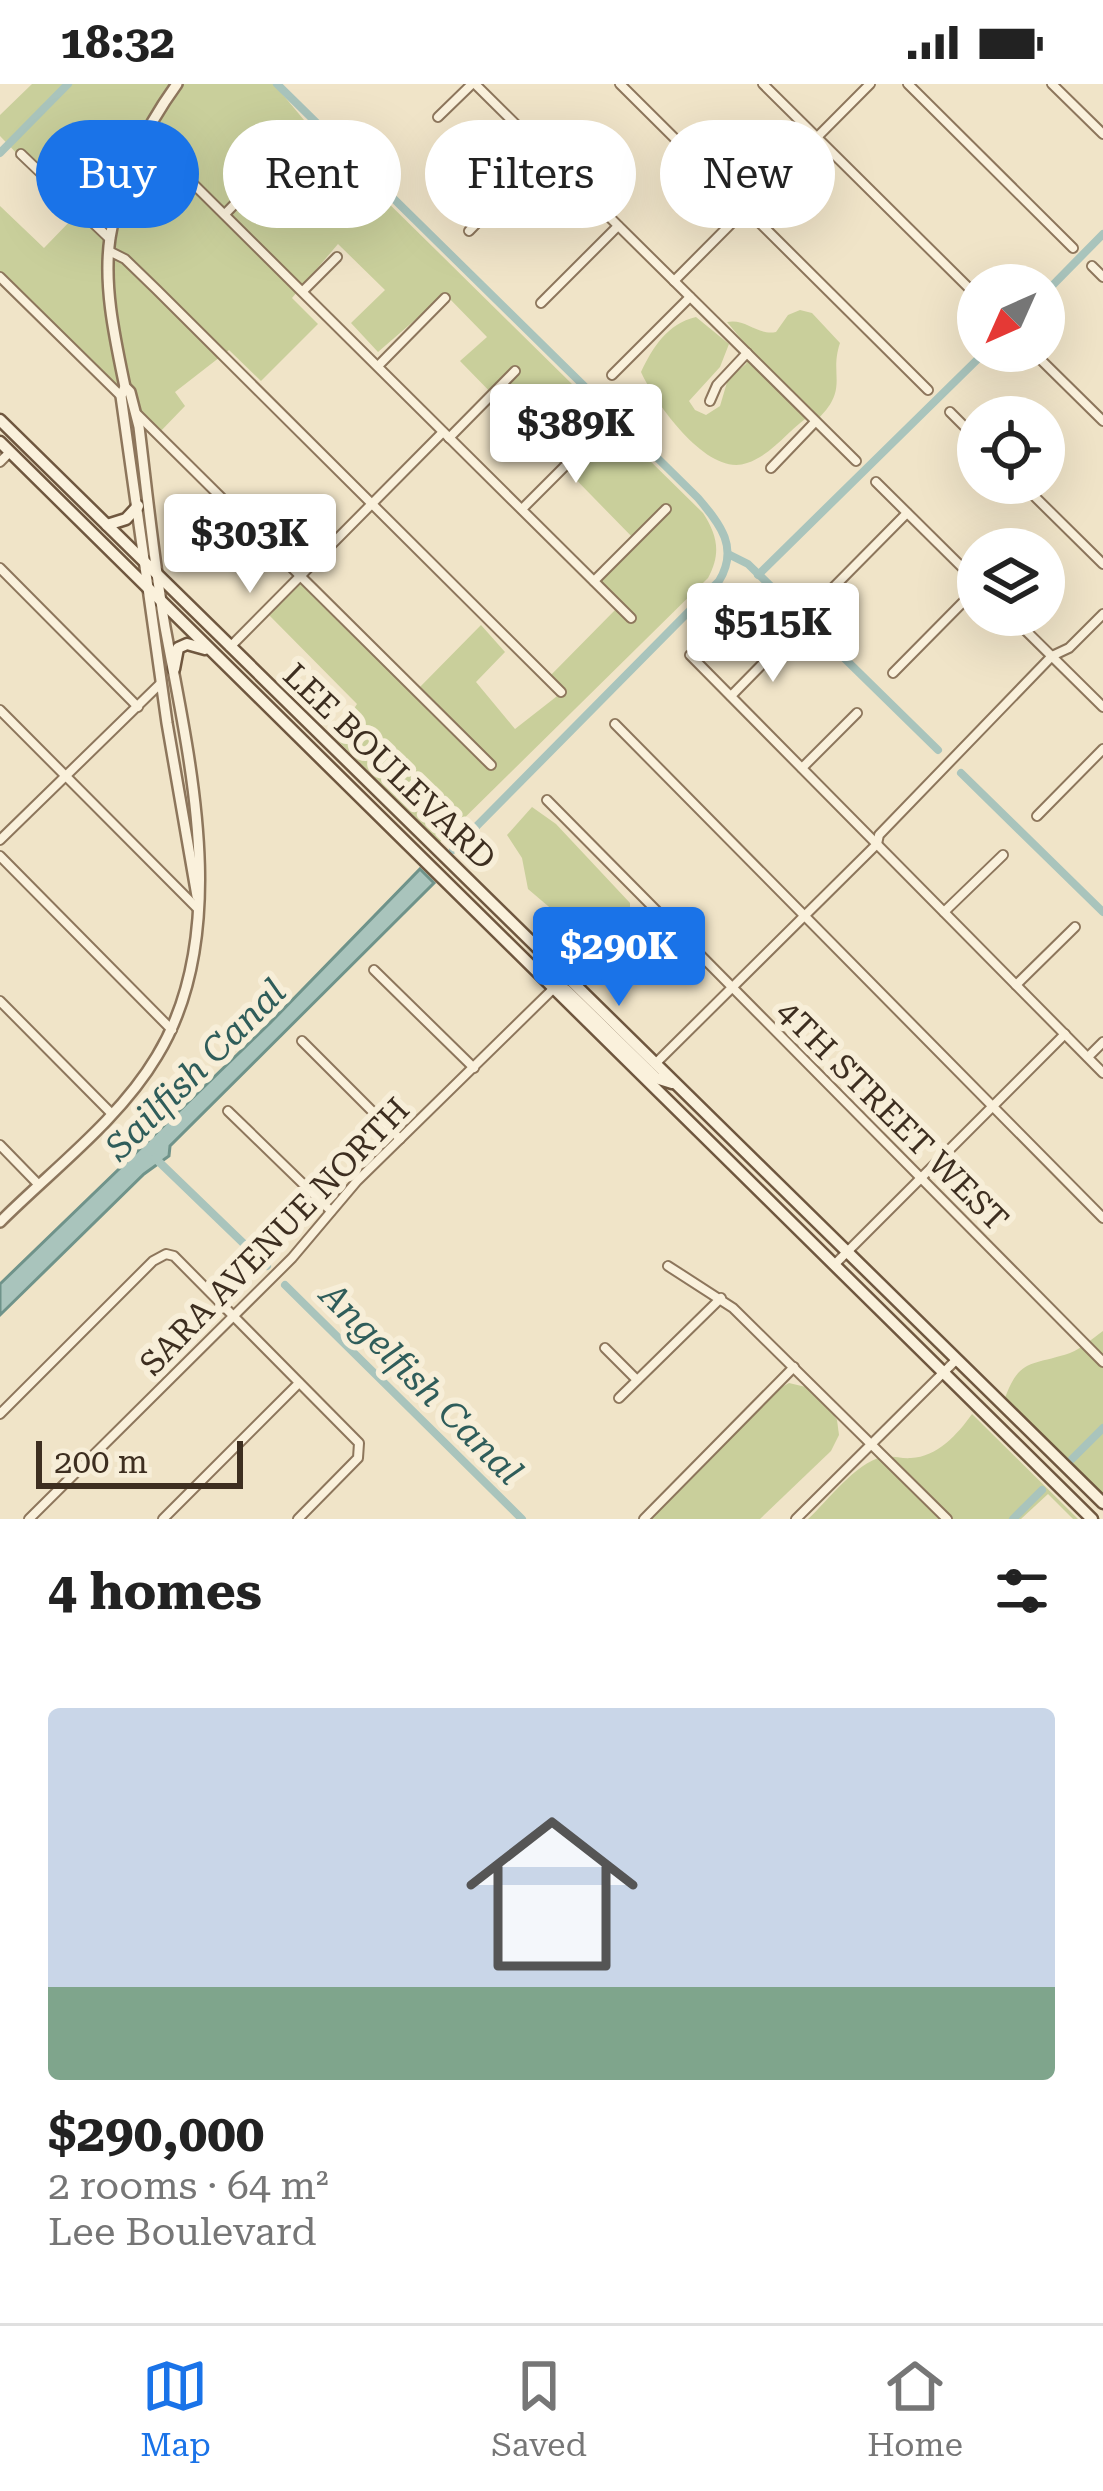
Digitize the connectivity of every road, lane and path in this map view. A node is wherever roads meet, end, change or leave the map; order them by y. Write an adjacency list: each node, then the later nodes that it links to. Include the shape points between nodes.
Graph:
1 (177, 84): 11 (street)
2 (474, 84): 9 (street); 10 (street)
3 (492, 84): 9 (street)
4 (620, 84): 15 (street)
5 (764, 84): 13 (street)
6 (870, 84): 14 (street)
7 (908, 84): 30 (street)
8 (1052, 84): 16 (street)
9 (484, 92): 12 (street)
10 (439, 117)
11 (155, 120)
12 (512, 120)
13 (800, 120)
14 (834, 120)
15 (660, 124)
16 (1103, 134)
17 (21, 154): 29 (street)
18 (835, 155): 34 (street)
19 (199, 189): 20 (street)
20 (223, 212)
21 (113, 228): 29 (street)
22 (239, 228): 38 (street)
23 (472, 228): 28 (street)
24 (616, 228): 41 (street)
25 (620, 228): 37 (street)
26 (727, 228): 37 (street)
27 (765, 228): 47 (street)
28 (469, 231)
29 (110, 239): 31 (street)
30 (1073, 248)
31 (111, 252): 48 (street); 63 (street)
32 (338, 256): 38 (street)
33 (1092, 266): 36 (street)
34 (957, 276)
35 (0, 277): 48 (street)
36 (1103, 277)
37 (674, 280): 39 (street)
38 (303, 291): 43 (street)
39 (690, 297): 42 (street); 46 (street)
40 (445, 298): 43 (street)
41 (541, 303)
42 (747, 353): 49 (street); 55 (street)
43 (378, 366): 57 (street)
44 (515, 371): 57 (street)
45 (1053, 372): 54 (street)
46 (612, 375)
47 (928, 390)
48 (123, 391): 51 (street); 65 (street)
49 (710, 401)
50 (950, 412): 53 (street)
51 (136, 413): 74 (street); 75 (street)
52 (0, 419): 69 (main road, LEE BOULEVARD)
53 (957, 419)
54 (1103, 421)
55 (815, 422): 60 (street); 61 (street)
56 (598, 432): 66 (street)
57 (446, 435): 63 (street); 66 (street)
58 (0, 442): 59 (main road, LEE BOULEVARD)
59 (5, 457): 77 (main road, LEE BOULEVARD)
60 (856, 461)
61 (771, 468)
62 (876, 482): 68 (street)
63 (372, 503): 75 (street); 92 (street)
64 (1043, 504): 72 (street)
65 (138, 506): 69 (main road); 70 (street)
66 (522, 509): 76 (street)
67 (666, 509): 76 (street)
68 (908, 513): 71 (street); 79 (street)
69 (107, 525): 70 (main road, LEE BOULEVARD)
70 (146, 561): 74 (main road, LEE BOULEVARD); 77 (street)
71 (957, 563)
72 (1103, 564)
73 (0, 568): 94 (street)
74 (159, 574): 78 (street); 85 (main road, LEE BOULEVARD)
75 (301, 576): 85 (street); 100 (street)
76 (594, 581): 82 (street)
77 (149, 587): 78 (main road, LEE BOULEVARD); 91 (street)
78 (162, 599): 86 (main road, LEE BOULEVARD); 89 (street)
79 (819, 602)
80 (957, 606): 90 (street)
81 (1103, 614): 88 (street)
82 (631, 618)
83 (1032, 636): 88 (street)
84 (783, 643): 93 (street)
85 (230, 647): 126 (main road, LEE BOULEVARD)
86 (213, 652): 89 (main road, via 187,644 175,652); 119 (main road, LEE BOULEVARD)
87 (690, 656): 93 (street)
88 (1052, 656): 95 (street); 108 (street)
89 (174, 669): 103 (street)
90 (892, 673)
91 (161, 683): 94 (street); 104 (street)
92 (561, 692)
93 (731, 696): 101 (street)
94 (137, 706): 102 (street)
95 (1103, 707)
96 (0, 710): 102 (street)
97 (857, 713): 101 (street)
98 (615, 724): 114 (street)
99 (1103, 749): 106 (street)
100 (491, 764)
101 (802, 768): 108 (street)
102 (66, 776): 107 (street); 112 (street)
103 (190, 785): 104 (street); 109 (street)
104 (179, 797): 109 (street); 112 (street)
105 (547, 800): 118 (street, 4TH STREET WEST)
106 (1037, 816)
107 (0, 840)
108 (877, 844): 113 (street); 114 (street)
109 (200, 854): 112 (street)
110 (1003, 855): 113 (street)
111 (0, 856): 121 (street)
112 (199, 906): 121 (street, via 191,976)
113 (944, 913): 117 (street)
114 (805, 916): 118 (street); 130 (street)
115 (1075, 927): 117 (street)
116 (374, 970): 127 (street)
117 (1016, 985): 122 (street)
118 (733, 987): 126 (street); 135 (street, 4TH STREET WEST)
119 (554, 988): 127 (street, SARA AVENUE NORTH); 129 (main road, via 572,995 656,1078); 141 (main road, LEE BOULEVARD)
120 (0, 1001): 132 (street)
121 (172, 1030): 132 (street)
122 (1065, 1034): 125 (street); 130 (street)
123 (302, 1041): 133 (street)
124 (1103, 1042): 125 (street)
125 (1088, 1057): 128 (street)
126 (655, 1064): 129 (main road, LEE BOULEVARD)
127 (474, 1068): 133 (street, SARA AVENUE NORTH)
128 (1103, 1072)
129 (675, 1084): 140 (main road, LEE BOULEVARD)
130 (993, 1107): 135 (street); 138 (street)
131 (228, 1111): 137 (street)
132 (111, 1113): 136 (street)
133 (400, 1139): 137 (street, SARA AVENUE NORTH)
134 (0, 1145): 136 (street)
135 (921, 1178): 140 (street); 147 (street, 4TH STREET WEST)
136 (38, 1184): 139 (street)
137 (331, 1211): 144 (street, SARA AVENUE NORTH)
138 (1103, 1218)
139 (0, 1222)
140 (846, 1252): 141 (street); 146 (main road, LEE BOULEVARD)
141 (834, 1264): 149 (main road, LEE BOULEVARD)
142 (668, 1266): 143 (street)
143 (721, 1298): 148 (street); 150 (street)
144 (233, 1316): 151 (street); 153 (street, via 166,1254); 156 (street, SARA AVENUE NORTH)
145 (605, 1348): 150 (street)
146 (956, 1361): 149 (street); 155 (main road, LEE BOULEVARD)
147 (1103, 1362)
148 (794, 1367): 154 (street); 159 (street)
149 (944, 1372): 154 (street); 162 (main road, LEE BOULEVARD)
150 (637, 1381): 152 (street)
151 (299, 1383): 157 (street); 158 (street, via 362,1451)
152 (620, 1397)
153 (0, 1414)
154 (872, 1444): 160 (street); 161 (street)
155 (1103, 1503)
156 (29, 1519)
157 (163, 1519)
158 (298, 1519)
159 (644, 1519)
160 (796, 1519)
161 (947, 1519)
162 (1092, 1519)

